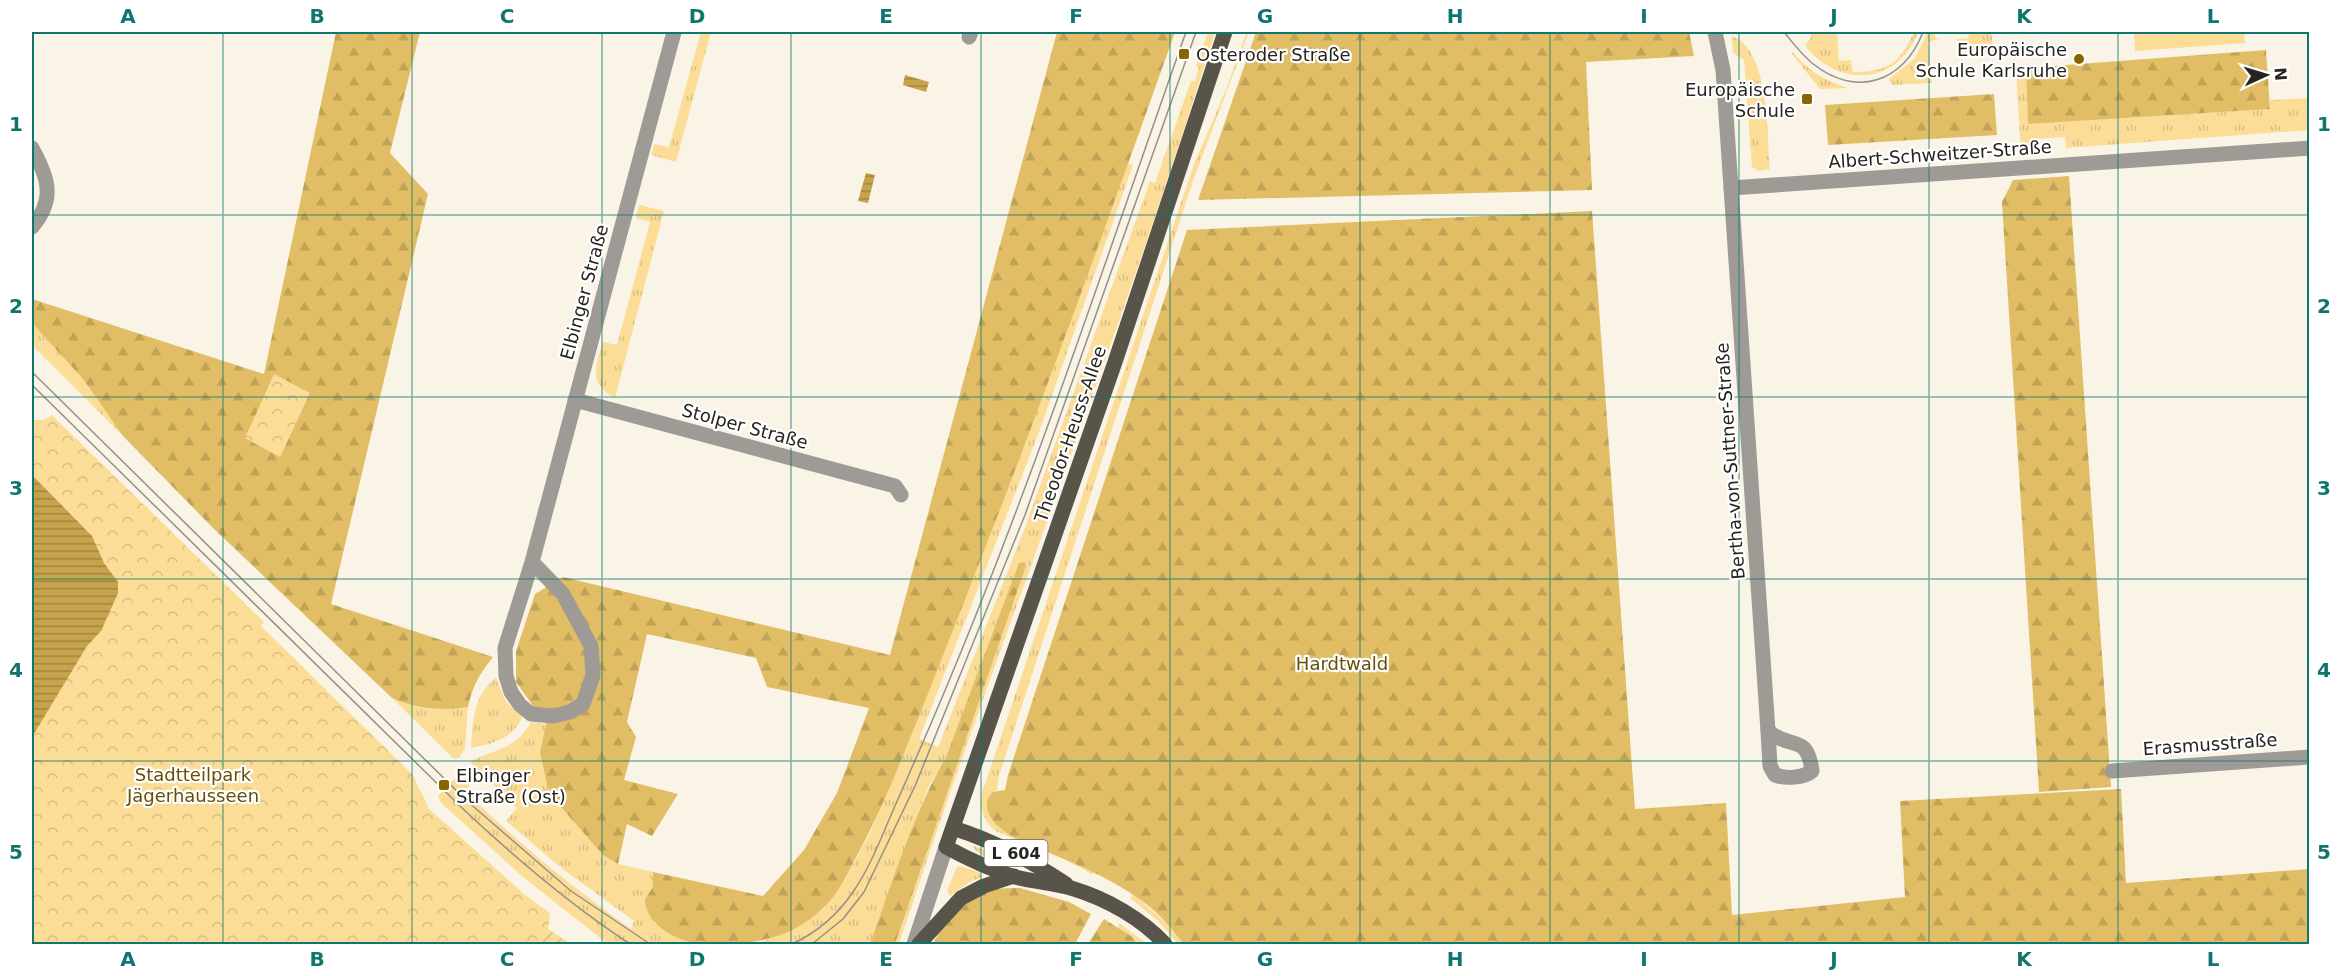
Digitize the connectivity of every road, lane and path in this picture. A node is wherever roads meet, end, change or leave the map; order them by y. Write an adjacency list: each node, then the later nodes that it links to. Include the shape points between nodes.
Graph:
1 (674, 32): 8 (street, Elbinger Straße)
2 (1225, 32): 14 (main road, Theodor-Heuss-Allee)
3 (1715, 32): 6 (street, via 1723,70)
4 (32, 148): 7 (street, via 48,184 44,210)
5 (2310, 148): 6 (street, Albert-Schweitzer-Straße)
6 (1731, 188): 11 (street, Bertha-von-Suttner-Straße)
7 (32, 227)
8 (575, 400): 9 (street, Stolper Straße, via 895,486); 10 (street, Elbinger Straße)
9 (901, 495)
10 (531, 562): 10 (street, Elbinger Straße, via 505,648 506,676 520,705 531,714 553,716 583,704 593,675 592,653 563,594)
11 (1768, 731)
12 (2310, 757): 13 (street, Erasmusstraße)
13 (2112, 771)
14 (953, 828): 15 (main road, Theodor-Heuss-Allee); 17 (main road, L 604, via 1014,852)
15 (946, 848): 16 (main road, L 604); 18 (street)
16 (1014, 876): 17 (main road, L 604); 19 (main road, L 604, via 961,898)
17 (1074, 889): 20 (main road, L 604, via 1151,929)
18 (914, 945)
19 (918, 945)
20 (1165, 945)

